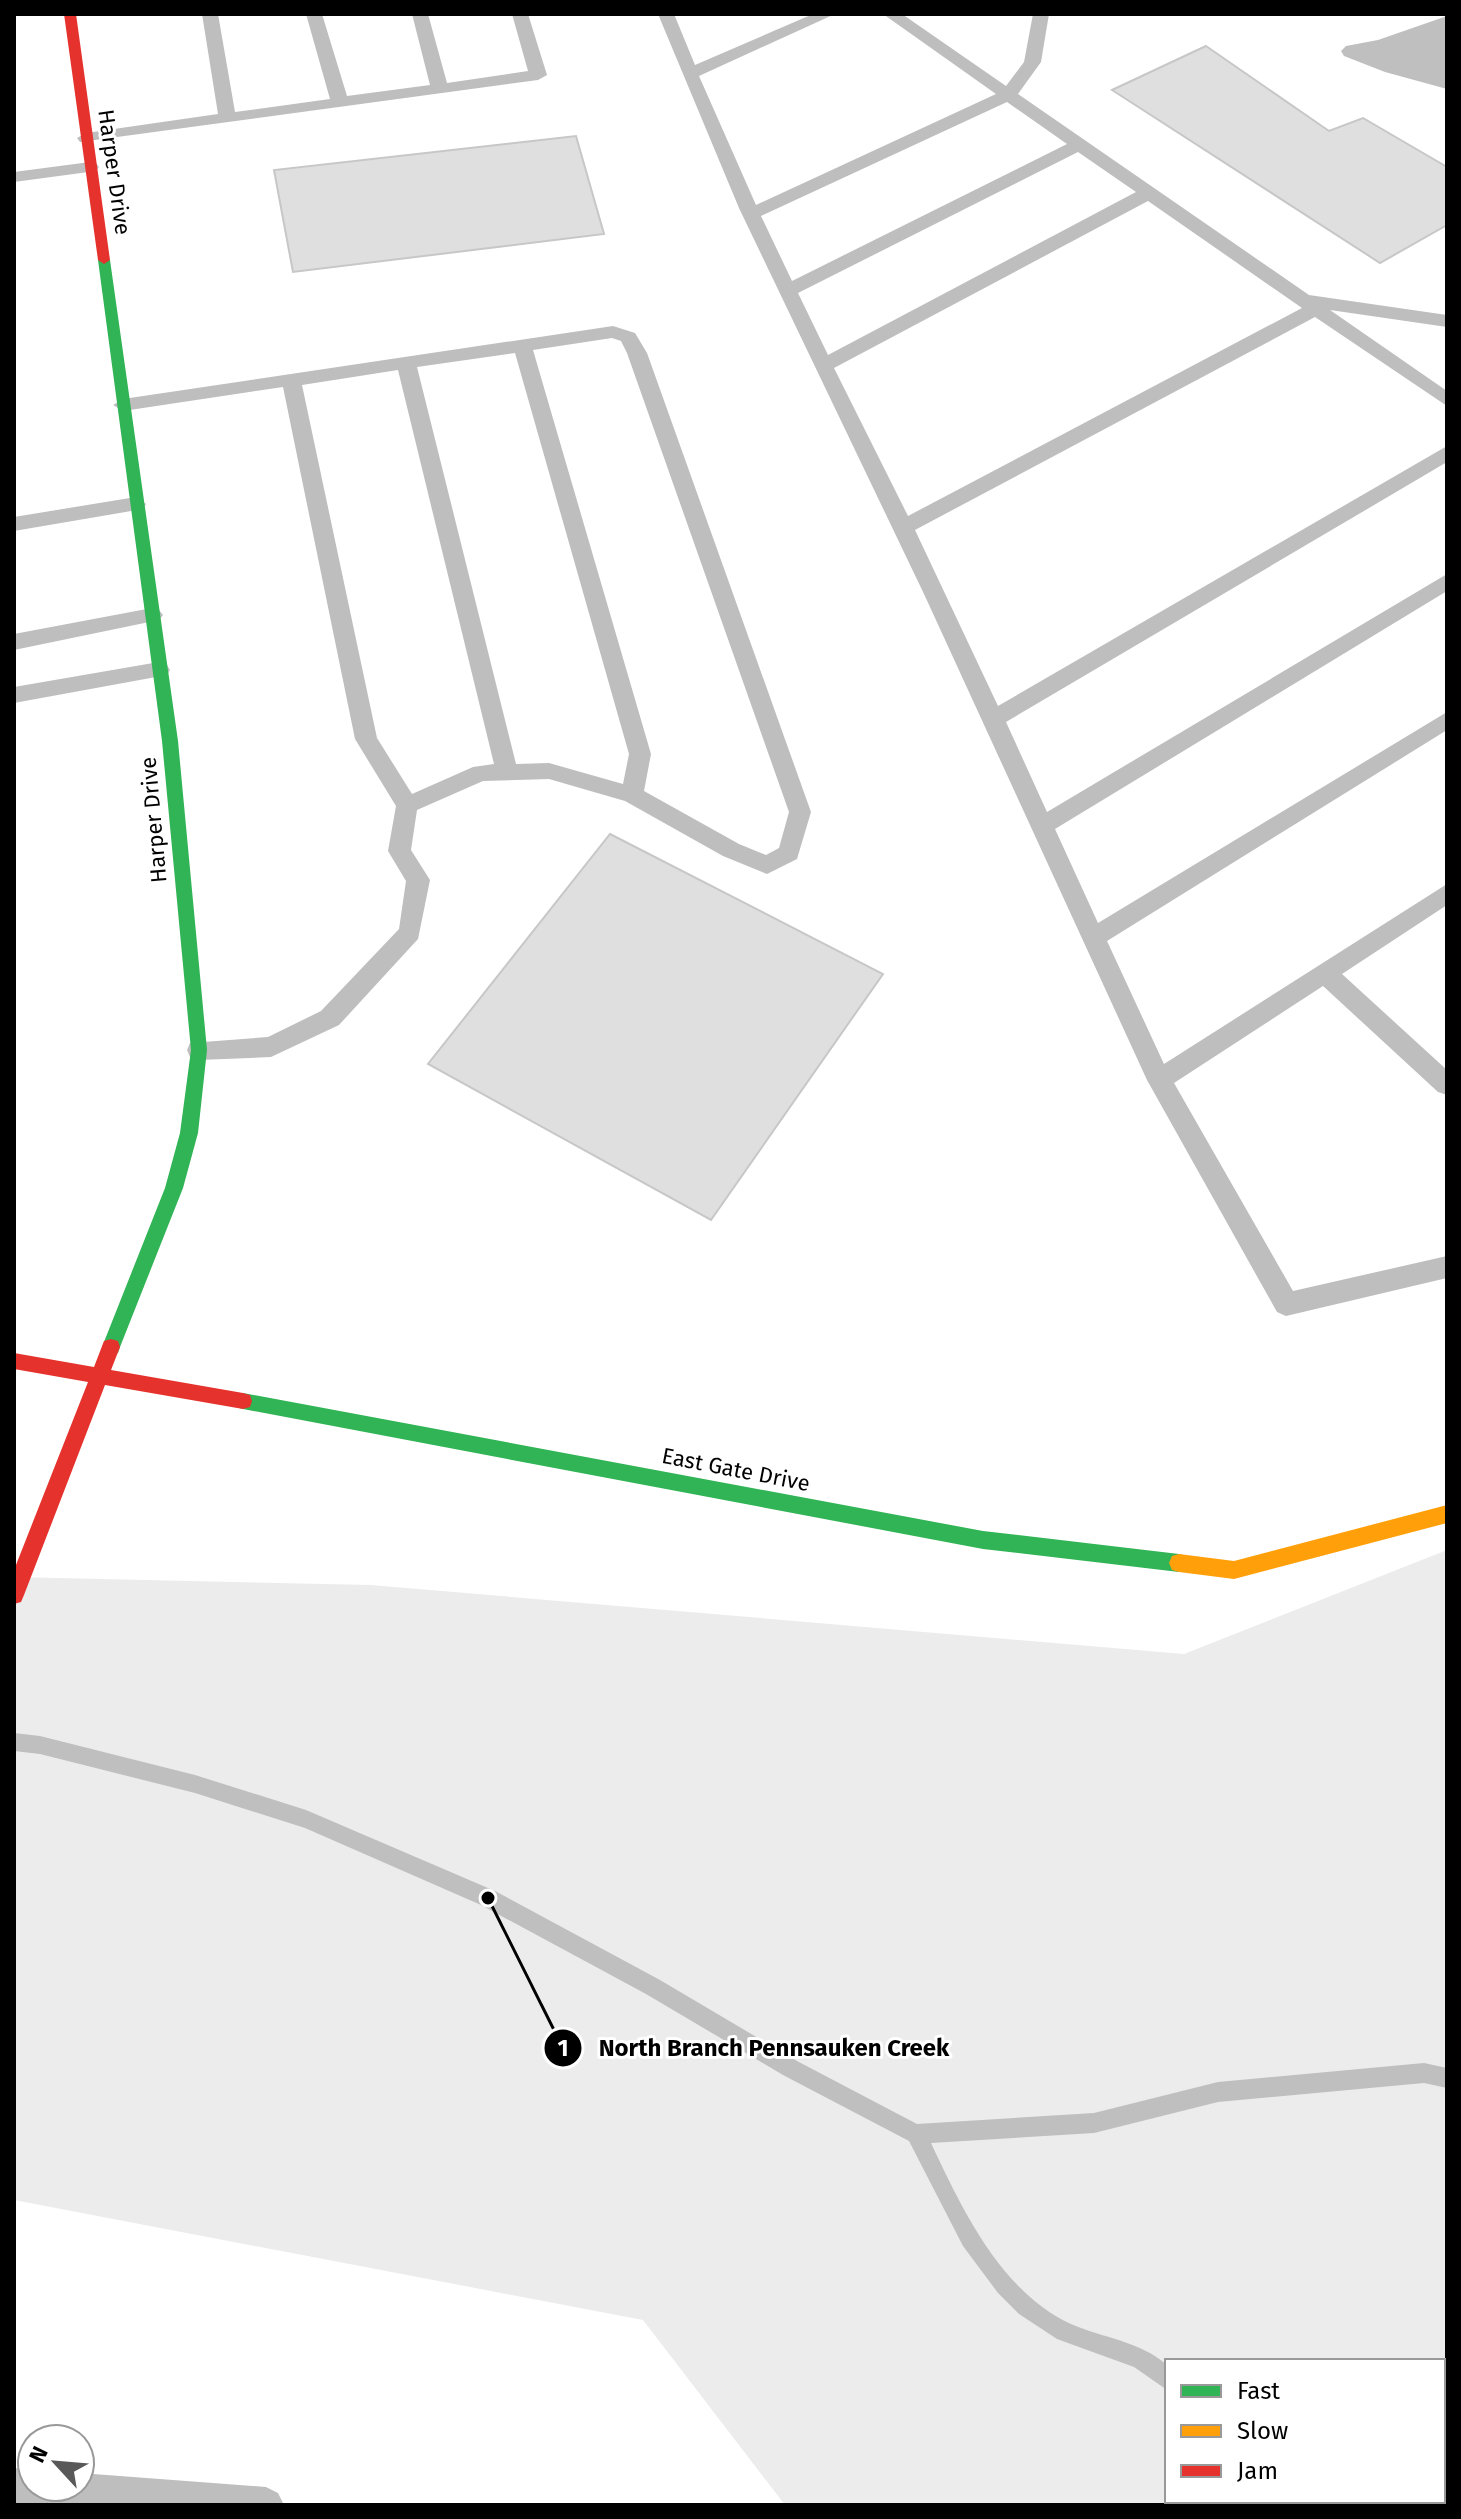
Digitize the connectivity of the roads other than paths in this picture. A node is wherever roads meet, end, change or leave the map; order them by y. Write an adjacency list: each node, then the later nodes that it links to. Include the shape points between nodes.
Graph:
1 (70, 14): 15 (street, Harper Drive)
2 (210, 14): 14 (lane)
3 (314, 14): 13 (lane)
4 (420, 14): 11 (lane)
5 (520, 14): 11 (lane, via 538,75)
6 (666, 14): 10 (lane)
7 (827, 14): 10 (lane)
8 (891, 14): 12 (lane)
9 (1041, 14): 12 (lane, via 1032,62)
10 (689, 74): 20 (lane)
11 (440, 89): 13 (lane)
12 (1008, 95): 16 (lane); 20 (lane)
13 (340, 103): 14 (lane)
14 (227, 118): 15 (lane)
15 (86, 138): 17 (street, Harper Drive)
16 (1079, 145): 19 (lane); 21 (lane)
17 (90, 167): 18 (lane); 29 (street, Harper Drive)
18 (14, 177)
19 (1149, 193): 22 (lane); 26 (lane)
20 (753, 213): 21 (lane)
21 (789, 290): 26 (lane)
22 (1309, 304): 23 (lane); 28 (lane); 33 (lane)
23 (1447, 321)
24 (522, 345): 25 (lane); 42 (lane, via 640,754); 42 (lane, via 613,332 628,337 800,812 789,853 767,865)
25 (406, 363): 27 (lane); 41 (lane)
26 (824, 365): 33 (lane)
27 (291, 380): 29 (lane); 43 (lane, via 366,739)
28 (1447, 400)
29 (123, 405): 31 (street, Harper Drive)
30 (1447, 453): 39 (lane)
31 (136, 504): 32 (lane); 35 (street, Harper Drive)
32 (14, 524)
33 (903, 527): 39 (lane)
34 (1447, 581): 44 (lane)
35 (152, 615): 36 (lane); 37 (street, Harper Drive)
36 (14, 642)
37 (159, 670): 38 (lane); 48 (street, Harper Drive)
38 (14, 695)
39 (994, 719): 44 (lane)
40 (1447, 720): 46 (lane)
41 (507, 772): 42 (lane, via 549,771); 43 (lane, via 481,773)
42 (632, 795)
43 (407, 805): 48 (lane, via 399,851 418,880 410,932 330,1018 271,1047)
44 (1044, 825): 46 (lane)
45 (1447, 893): 47 (lane)
46 (1093, 938): 49 (lane)
47 (1324, 972): 49 (lane); 50 (lane)
48 (199, 1050): 53 (street, Harper Drive, via 189,1133 174,1188)
49 (1159, 1080): 51 (lane, via 1286,1304)
50 (1447, 1085)
51 (1447, 1267)
52 (14, 1361): 53 (street, East Gate Drive)
53 (102, 1375): 54 (street, East Gate Drive, via 983,1540 1234,1570); 55 (street, Harper Drive)
54 (1447, 1514)
55 (14, 1595)
56 (14, 2486): 57 (lane)
57 (266, 2505)

